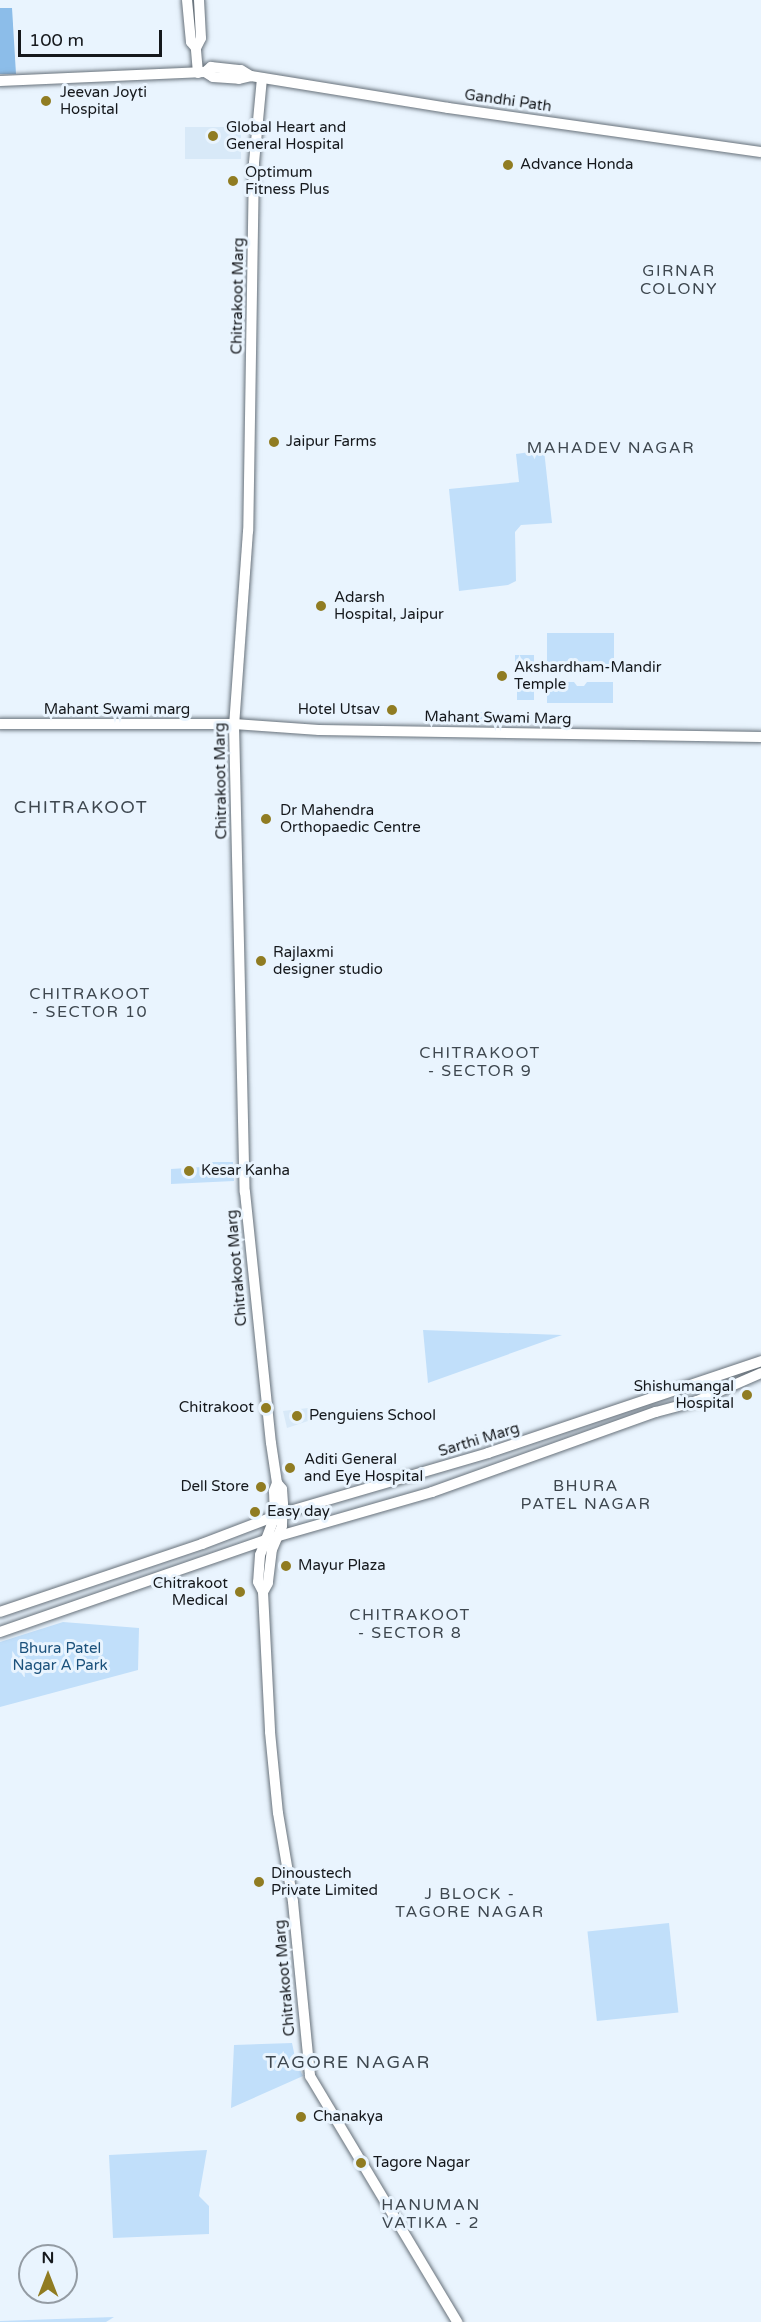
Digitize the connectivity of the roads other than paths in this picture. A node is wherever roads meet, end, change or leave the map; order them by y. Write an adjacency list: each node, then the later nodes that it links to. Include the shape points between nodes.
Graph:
1 (187, 0): 3 (street, via 191,42)
2 (199, 0): 3 (street, via 201,38)
3 (196, 48): 4 (street)
4 (202, 73): 5 (street, Gandhi Path, via 211,67 241,70); 6 (street, Gandhi Path)
5 (256, 77): 7 (street, Gandhi Path); 9 (street, Chitrakoot Marg, via 248,531)
6 (0, 81)
7 (761, 152)
8 (0, 724): 9 (street, Mahant Swami marg)
9 (234, 724): 10 (street, Mahant Swami Marg, via 319,730); 17 (street, Chitrakoot Marg, via 245,1192 257,1324 277,1483 282,1490)
10 (761, 737)
11 (761, 1361): 13 (street, Sarthi Marg)
12 (761, 1373): 14 (street)
13 (690, 1385): 14 (street); 15 (street, Sarthi Marg)
14 (697, 1401): 16 (street)
15 (428, 1471): 16 (street); 17 (street, Sarthi Marg)
16 (432, 1492): 18 (street)
17 (279, 1514): 18 (street, Chitrakoot Marg); 19 (street, Chitrakoot Marg); 21 (street, Sarthi Marg)
18 (278, 1536): 19 (street); 20 (street, Chitrakoot Marg)
19 (265, 1540): 20 (street, Chitrakoot Marg, via 258,1582); 22 (street)
20 (263, 1592): 23 (street, Chitrakoot Marg, via 271,1742 278,1813 294,1902 310,2076)
21 (0, 1612)
22 (0, 1632)
23 (457, 2322)

